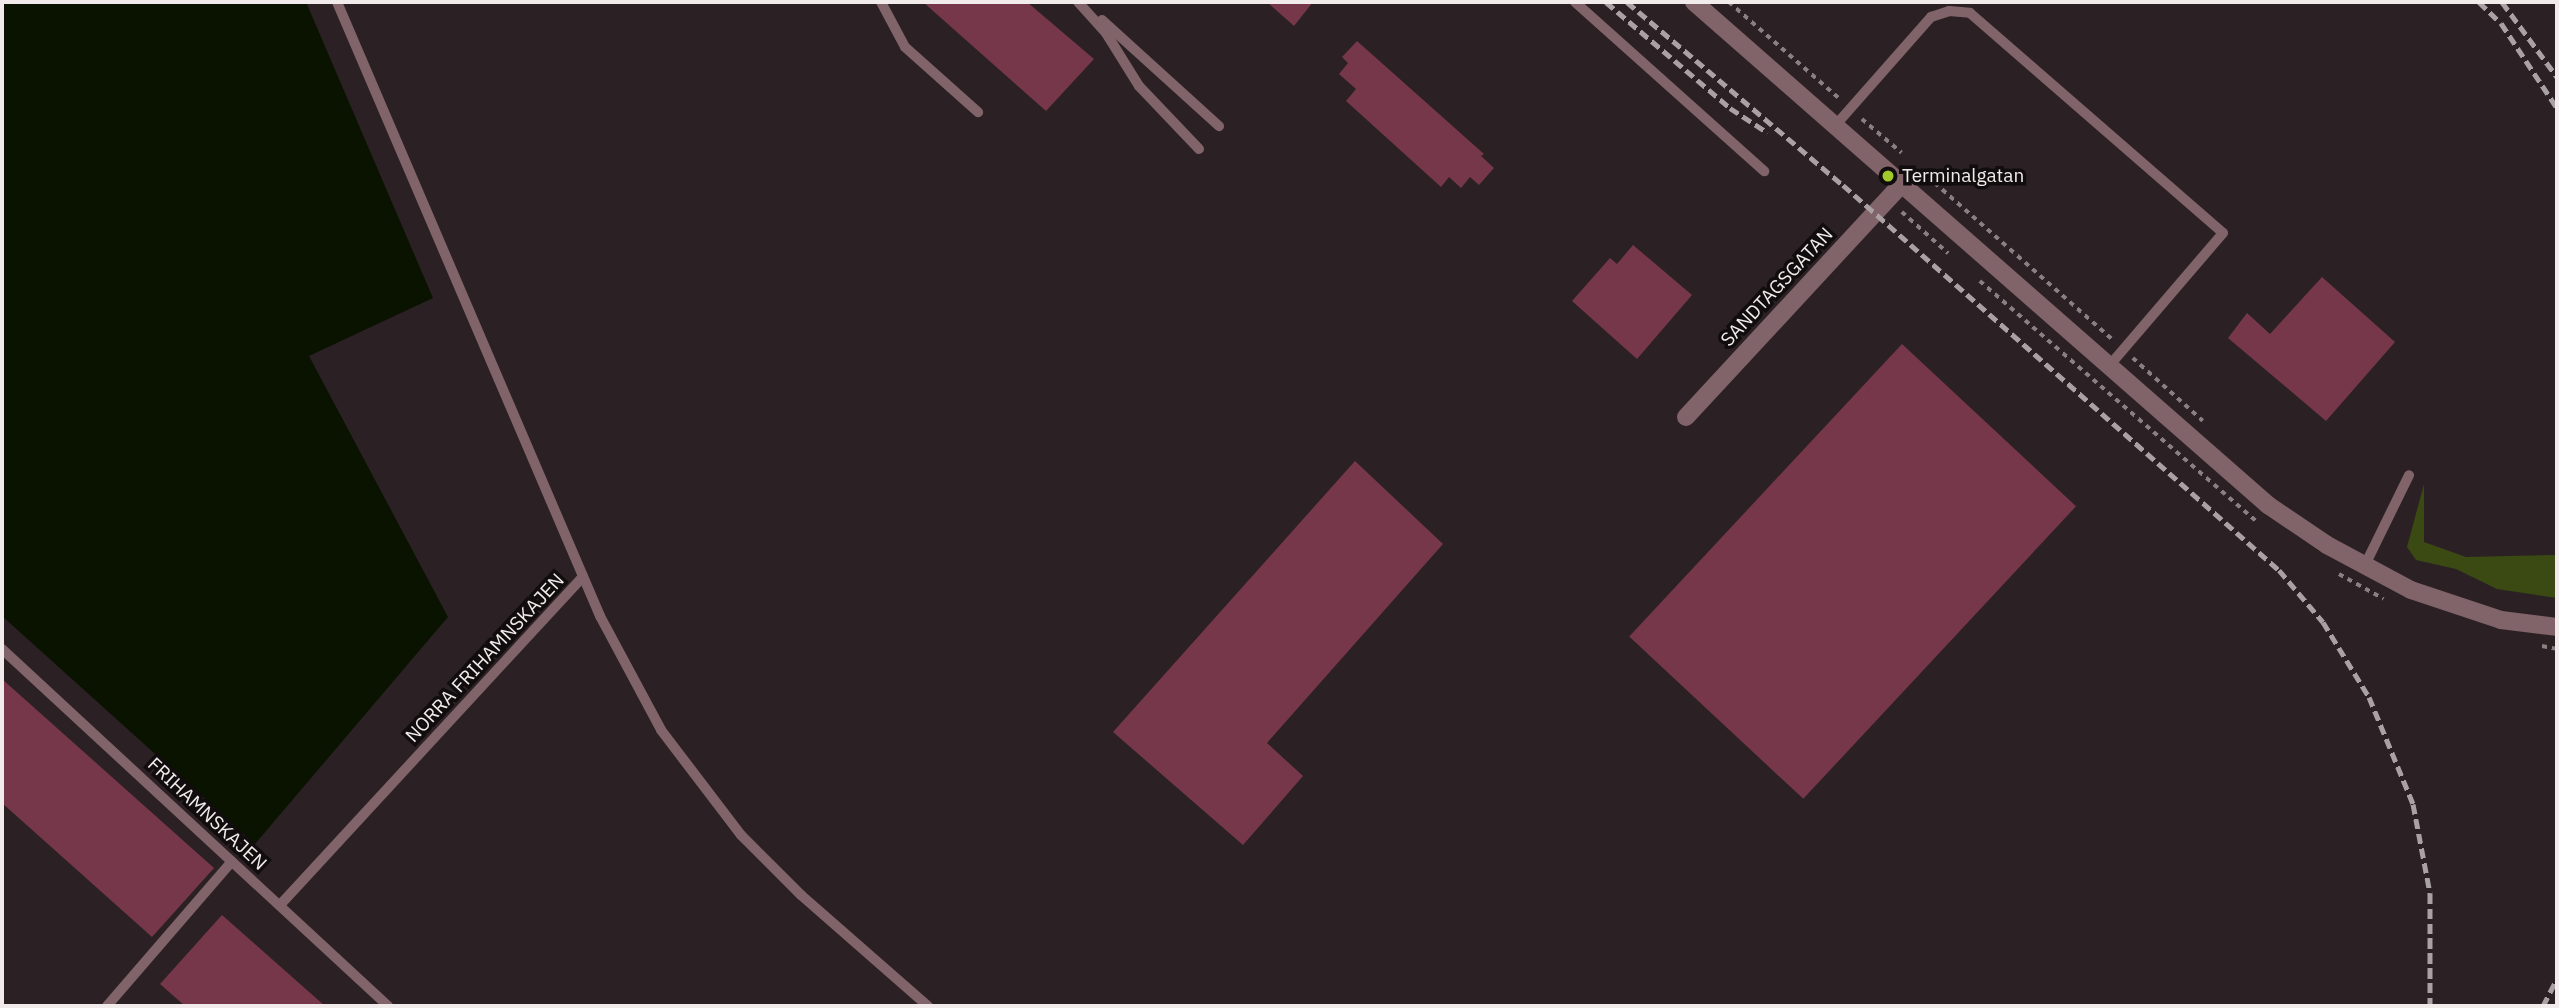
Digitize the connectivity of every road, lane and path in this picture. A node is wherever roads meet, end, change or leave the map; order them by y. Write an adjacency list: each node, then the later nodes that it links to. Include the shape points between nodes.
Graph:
1 (337, 2): 24 (lane, NORRA FRIHAMNSKAJEN)
2 (881, 2): 8 (lane, via 905,47)
3 (1080, 2): 9 (lane); 11 (lane, via 1139,86)
4 (1575, 2): 13 (lane)
5 (1694, 2): 10 (street)
6 (1729, 2): 7 (path)
7 (1851, 108): 10 (lane); 12 (path); 18 (lane, via 1931,17 1949,11 1970,13 2223,233)
8 (978, 112)
9 (1219, 126)
10 (1834, 127): 15 (street)
11 (1199, 149)
12 (1902, 153)
13 (1764, 171)
14 (1935, 183): 18 (path)
15 (1900, 186): 16 (street, SANDTAGSGATAN); 19 (street)
16 (1887, 199): 17 (path); 20 (street, SANDTAGSGATAN)
17 (1948, 253)
18 (2123, 350): 19 (lane); 21 (path)
19 (2108, 367): 23 (street, via 2268,505)
20 (1686, 417)
21 (2207, 424)
22 (2409, 475): 23 (lane)
23 (2365, 565): 25 (street, via 2411,590 2501,620)
24 (583, 577): 28 (lane, NORRA FRIHAMNSKAJEN); 31 (lane, via 622,662 661,730 741,835 801,895)
25 (2557, 627)
26 (2, 649): 27 (lane, FRIHAMNSKAJEN)
27 (232, 861): 28 (lane, FRIHAMNSKAJEN); 29 (lane)
28 (280, 905): 30 (lane, FRIHAMNSKAJEN)
29 (107, 1006)
30 (388, 1006)
31 (928, 1006)

